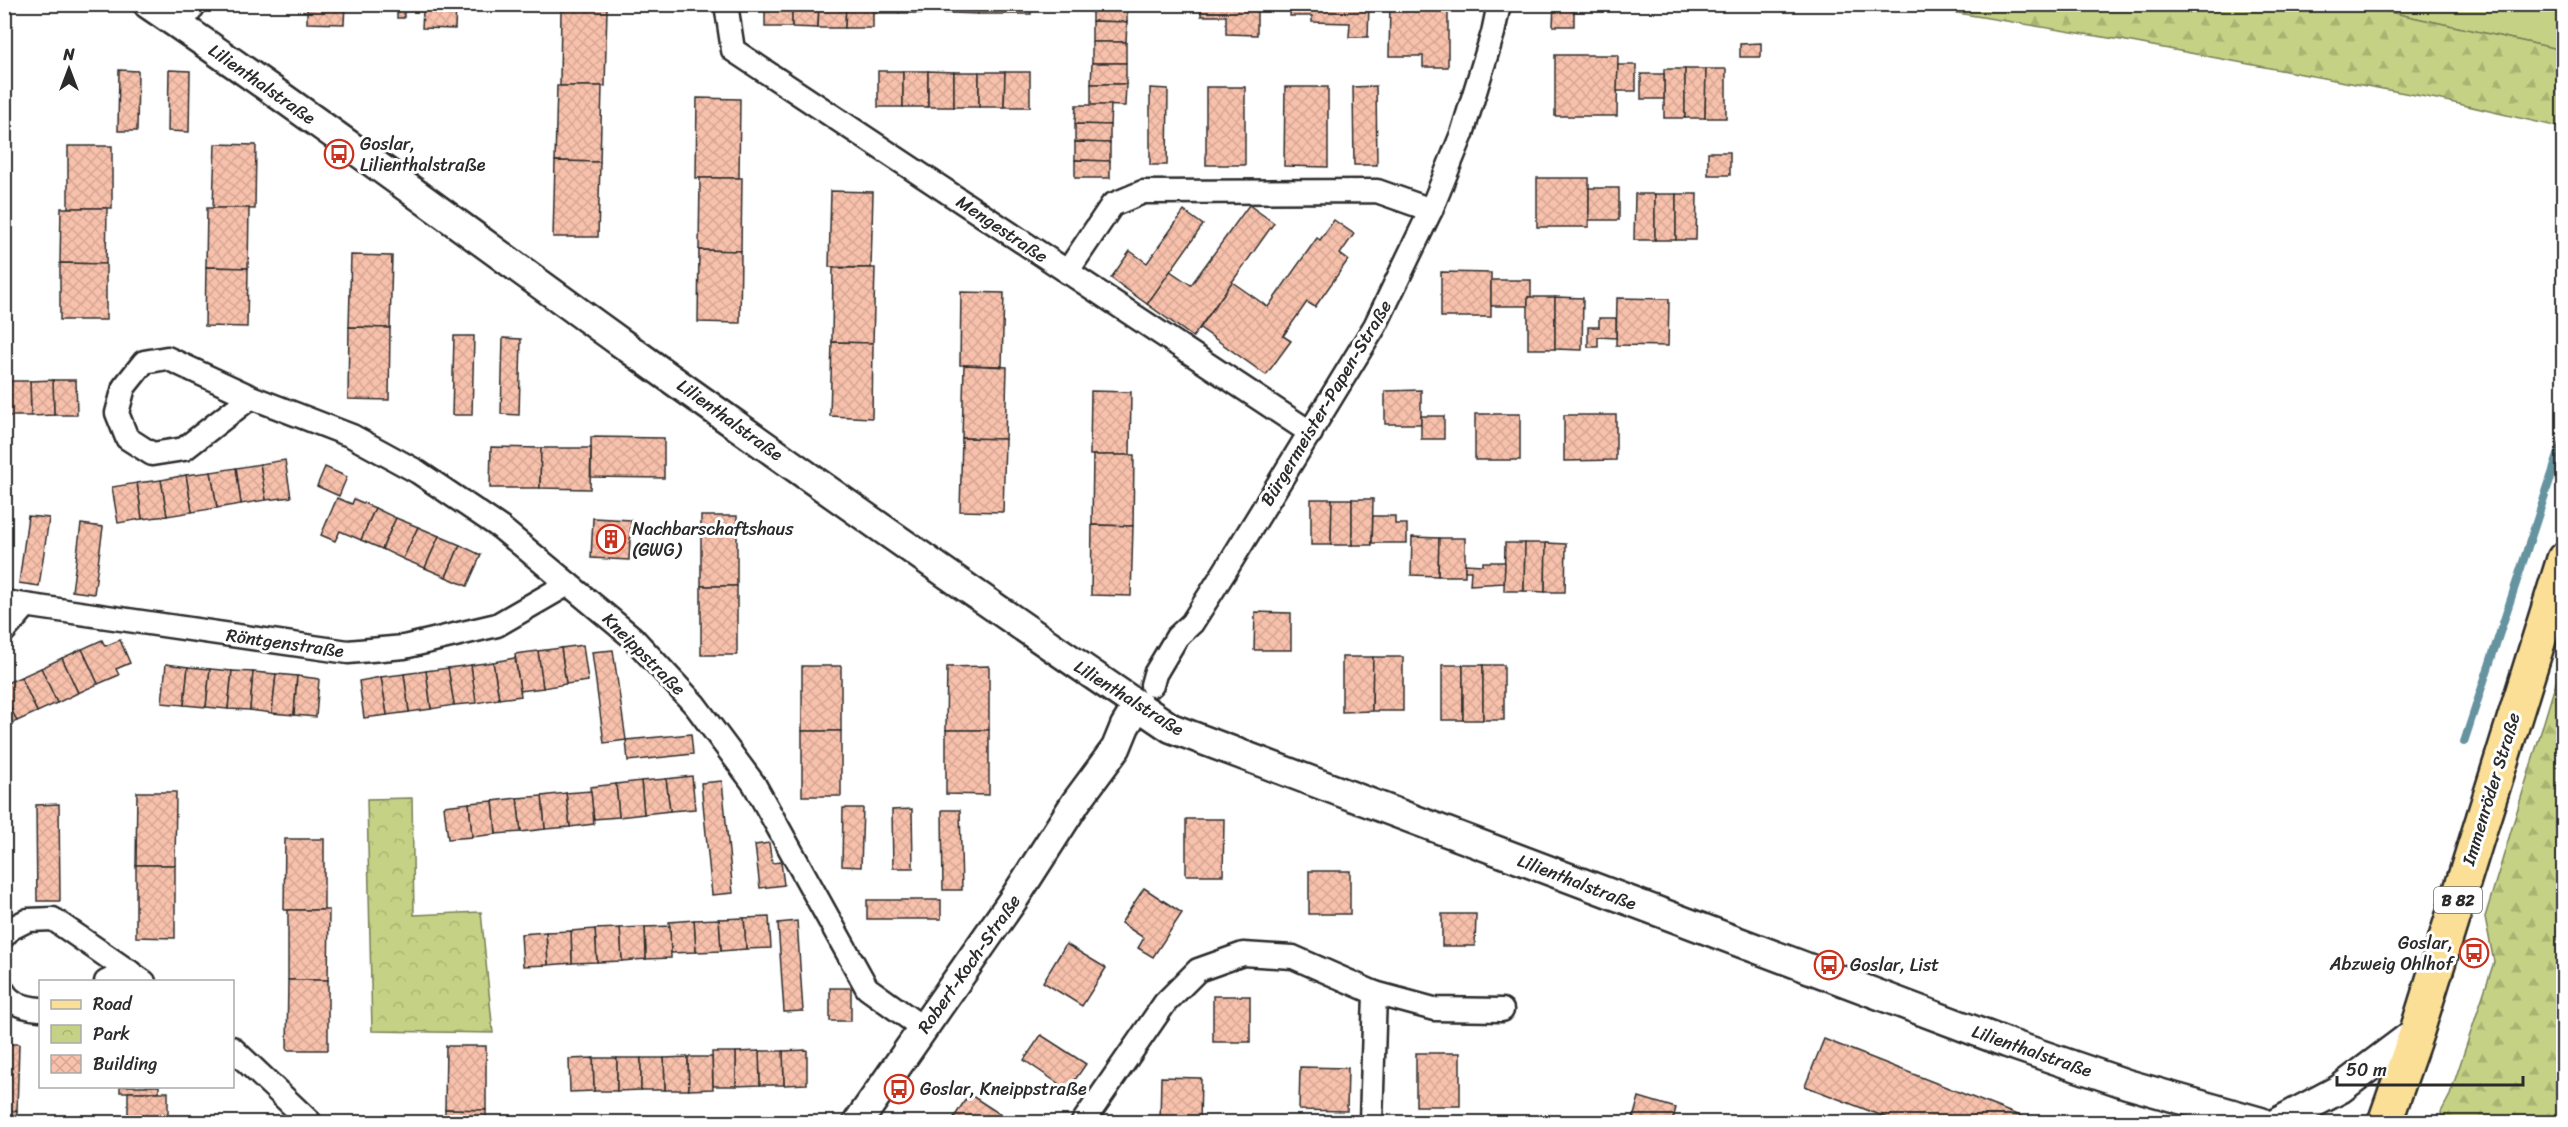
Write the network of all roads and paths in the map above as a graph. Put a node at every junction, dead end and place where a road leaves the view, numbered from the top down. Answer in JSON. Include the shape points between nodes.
{"nodes":[{"id":1,"x":148,"y":4,"type":"edge"},
{"id":2,"x":726,"y":4,"type":"edge"},
{"id":3,"x":1499,"y":4,"type":"edge"},
{"id":4,"x":187,"y":15,"type":"edge"},
{"id":5,"x":1431,"y":210,"type":"junction"},
{"id":6,"x":1067,"y":272,"type":"junction"},
{"id":7,"x":251,"y":397,"type":"junction"},
{"id":8,"x":1311,"y":434,"type":"junction"},
{"id":9,"x":2564,"y":559,"type":"edge"},
{"id":10,"x":568,"y":584,"type":"junction"},
{"id":11,"x":15,"y":604,"type":"edge"},
{"id":12,"x":4,"y":631,"type":"edge"},
{"id":13,"x":1138,"y":705,"type":"junction"},
{"id":14,"x":4,"y":936,"type":"edge"},
{"id":15,"x":136,"y":976,"type":"edge"},
{"id":16,"x":111,"y":980,"type":"edge"},
{"id":17,"x":4,"y":992,"type":"edge"},
{"id":18,"x":1375,"y":993,"type":"junction"},
{"id":19,"x":39,"y":1009,"type":"edge"},
{"id":20,"x":1502,"y":1010,"type":"dead end"},
{"id":21,"x":924,"y":1029,"type":"junction"},
{"id":22,"x":2417,"y":1031,"type":"junction"},
{"id":23,"x":234,"y":1050,"type":"edge"},
{"id":24,"x":310,"y":1122,"type":"edge"},
{"id":25,"x":858,"y":1122,"type":"edge"},
{"id":26,"x":1083,"y":1122,"type":"edge"},
{"id":27,"x":1371,"y":1122,"type":"edge"},
{"id":28,"x":2261,"y":1122,"type":"edge"},
{"id":29,"x":2385,"y":1122,"type":"edge"}],
"edges":[{"from":1,"to":4,"type":"street","name":"Lilienthalstraße"},
{"from":2,"to":6,"type":"street","name":"Mengestraße","via":[[733,50]]},
{"from":3,"to":5,"type":"street","name":"Bürgermeister-Papen-Straße","via":[[1462,134]]},
{"from":4,"to":13,"type":"street","name":"Lilienthalstraße","via":[[344,140],[890,535]]},
{"from":5,"to":6,"type":"street","via":[[1377,191],[1143,192],[1112,206]]},
{"from":5,"to":8,"type":"street","name":"Bürgermeister-Papen-Straße","via":[[1375,326]]},
{"from":6,"to":8,"type":"street","name":"Mengestraße"},
{"from":7,"to":7,"type":"street","name":"Kneippstraße","via":[[167,358],[144,362],[123,387],[117,413],[127,438],[152,454],[184,449]]},
{"from":7,"to":10,"type":"street","name":"Kneippstraße","via":[[352,436],[432,481],[501,528]]},
{"from":8,"to":13,"type":"street","name":"Bürgermeister-Papen-Straße","via":[[1192,622],[1186,642]]},
{"from":9,"to":22,"type":"main road","name":"Immenröder Straße","number":"B 82"},
{"from":10,"to":11,"type":"street","name":"Röntgenstraße","via":[[497,626],[404,647],[348,652]]},
{"from":10,"to":21,"type":"street","name":"Kneippstraße","via":[[632,638],[695,705],[754,784],[867,988]]},
{"from":11,"to":12,"type":"street","name":"Röntgenstraße"},
{"from":13,"to":21,"type":"street","name":"Robert-Koch-Straße","via":[[1085,776],[1076,802]]},
{"from":13,"to":28,"type":"street","name":"Lilienthalstraße","via":[[1190,736],[2007,1043],[2127,1084]]},
{"from":14,"to":15,"type":"street","via":[[28,920],[53,919]]},
{"from":15,"to":16,"type":"street"},
{"from":17,"to":19,"type":"street","via":[[26,1008]]},
{"from":18,"to":20,"type":"street","via":[[1434,1009]]},
{"from":18,"to":26,"type":"street","via":[[1293,957],[1244,954],[1198,970],[1165,1003]]},
{"from":18,"to":27,"type":"street"},
{"from":21,"to":25,"type":"street","name":"Robert-Koch-Straße"},
{"from":22,"to":28,"type":"street","via":[[2340,1089]]},
{"from":22,"to":29,"type":"main road","name":"Immenröder Straße","number":"B 82"},
{"from":23,"to":24,"type":"street"}]}
